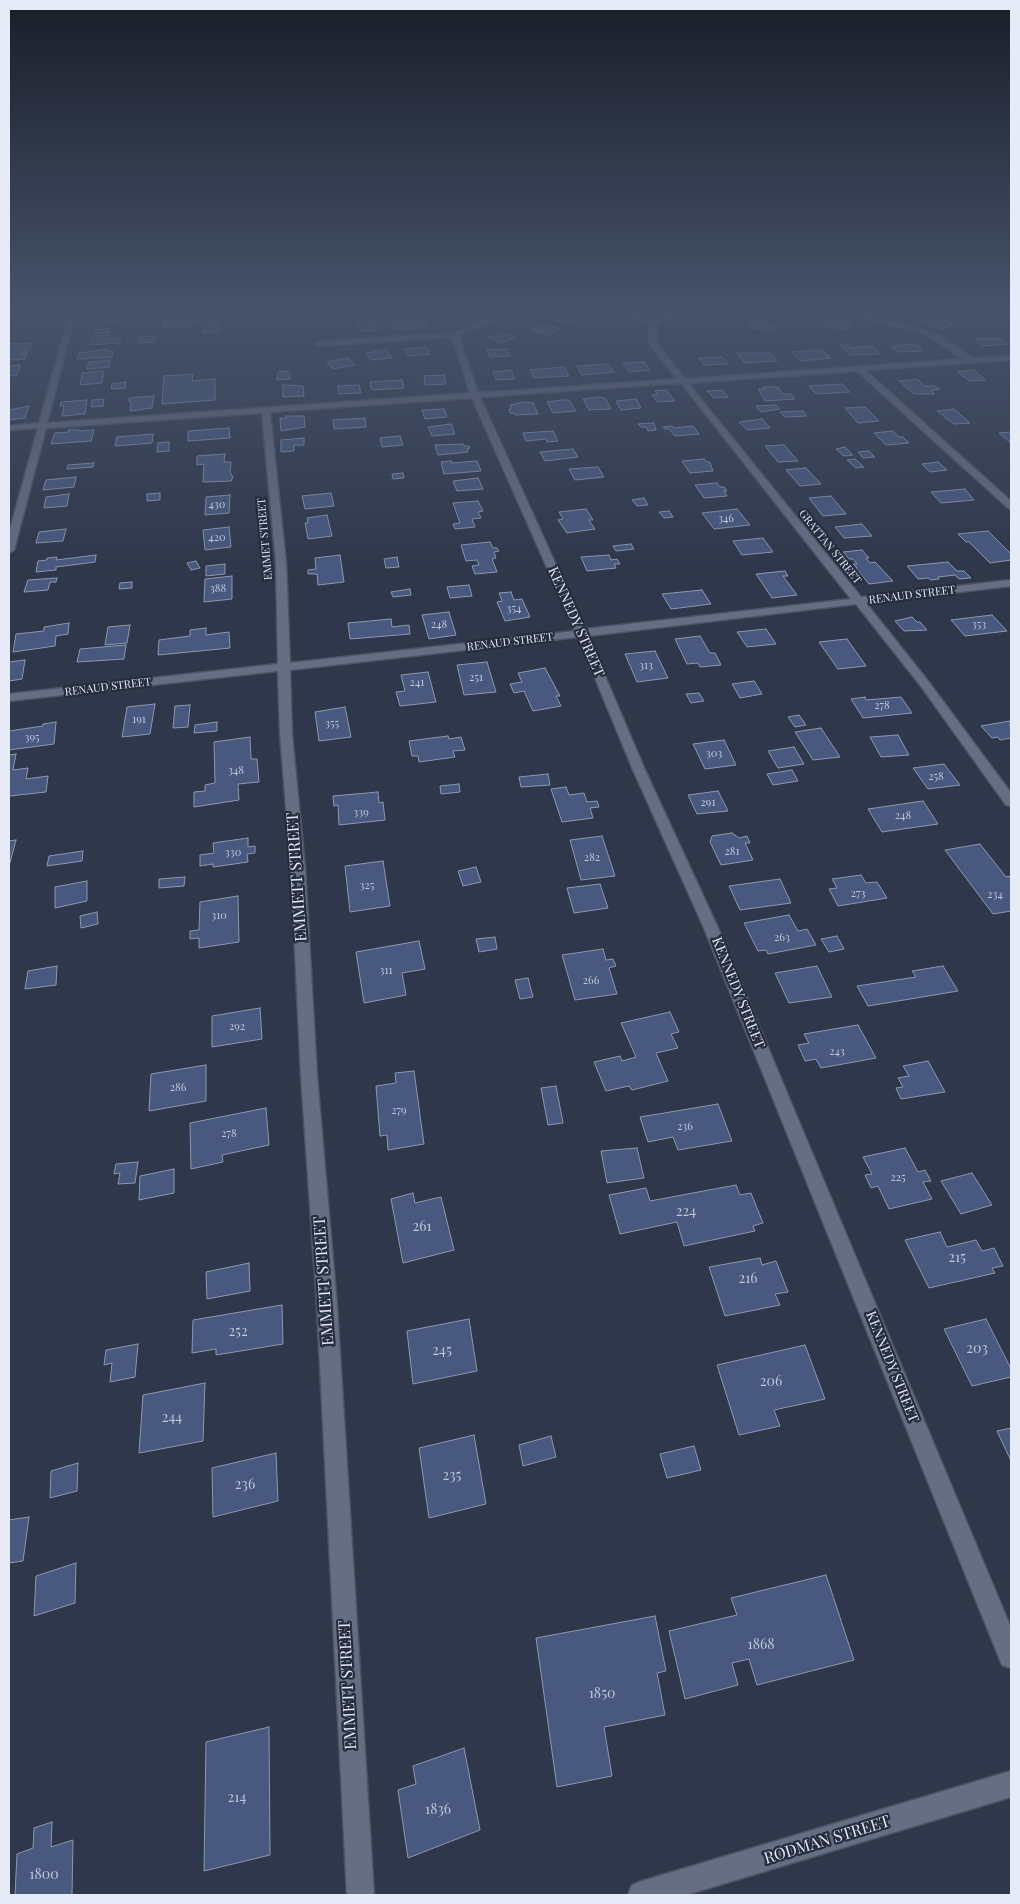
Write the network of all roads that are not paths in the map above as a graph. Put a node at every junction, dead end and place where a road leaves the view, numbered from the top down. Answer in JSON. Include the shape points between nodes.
{"nodes":[{"id":1,"x":475,"y":396,"type":"edge"},
{"id":2,"x":50,"y":397,"type":"edge"},
{"id":3,"x":462,"y":397,"type":"edge"},
{"id":4,"x":694,"y":397,"type":"edge"},
{"id":5,"x":890,"y":397,"type":"edge"},
{"id":6,"x":266,"y":410,"type":"junction"},
{"id":7,"x":42,"y":426,"type":"junction"},
{"id":8,"x":9,"y":428,"type":"edge"},
{"id":9,"x":1011,"y":506,"type":"edge"},
{"id":10,"x":9,"y":550,"type":"edge"},
{"id":11,"x":1011,"y":583,"type":"edge"},
{"id":12,"x":857,"y":601,"type":"junction"},
{"id":13,"x":581,"y":634,"type":"junction"},
{"id":14,"x":285,"y":666,"type":"junction"},
{"id":15,"x":9,"y":698,"type":"edge"},
{"id":16,"x":1011,"y":802,"type":"edge"},
{"id":17,"x":1011,"y":1656,"type":"edge"},
{"id":18,"x":1011,"y":1784,"type":"edge"},
{"id":19,"x":360,"y":1895,"type":"edge"},
{"id":20,"x":642,"y":1895,"type":"edge"}],
"edges":[{"from":1,"to":13,"type":"street","name":"KENNEDY STREET"},
{"from":2,"to":7,"type":"street"},
{"from":3,"to":6,"type":"street"},
{"from":4,"to":12,"type":"street","name":"GRATTAN STREET"},
{"from":5,"to":9,"type":"street"},
{"from":6,"to":7,"type":"street"},
{"from":6,"to":14,"type":"street","name":"EMMET STREET","via":[[281,563]]},
{"from":7,"to":8,"type":"street"},
{"from":7,"to":10,"type":"street"},
{"from":11,"to":12,"type":"street","name":"RENAUD STREET"},
{"from":12,"to":13,"type":"street","name":"RENAUD STREET"},
{"from":12,"to":16,"type":"street","name":"GRATTAN STREET","via":[[924,683]]},
{"from":13,"to":14,"type":"street","name":"RENAUD STREET"},
{"from":13,"to":17,"type":"street","name":"KENNEDY STREET","via":[[715,938]]},
{"from":14,"to":15,"type":"street","name":"RENAUD STREET"},
{"from":14,"to":19,"type":"street","name":"EMMETT STREET","via":[[286,734],[298,868],[308,1076],[327,1306]]},
{"from":18,"to":20,"type":"street","name":"RODMAN STREET"}]}
